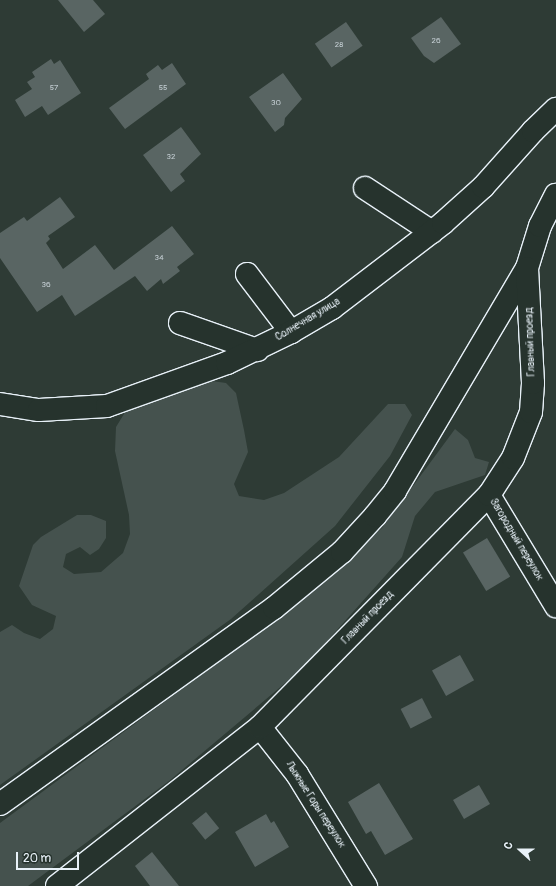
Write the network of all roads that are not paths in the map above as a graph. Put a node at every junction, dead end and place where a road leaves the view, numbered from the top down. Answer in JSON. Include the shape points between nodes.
{"nodes":[{"id":1,"x":556,"y":109,"type":"edge"},
{"id":2,"x":365,"y":188,"type":"dead end"},
{"id":3,"x":556,"y":195,"type":"edge"},
{"id":4,"x":432,"y":232,"type":"junction"},
{"id":5,"x":527,"y":268,"type":"junction"},
{"id":6,"x":247,"y":274,"type":"dead end"},
{"id":7,"x":180,"y":323,"type":"dead end"},
{"id":8,"x":291,"y":332,"type":"junction"},
{"id":9,"x":257,"y":350,"type":"junction"},
{"id":10,"x":0,"y":404,"type":"edge"},
{"id":11,"x":489,"y":495,"type":"junction"},
{"id":12,"x":556,"y":606,"type":"edge"},
{"id":13,"x":260,"y":727,"type":"junction"},
{"id":14,"x":0,"y":804,"type":"edge"},
{"id":15,"x":57,"y":886,"type":"edge"},
{"id":16,"x":366,"y":886,"type":"edge"}],
"edges":[{"from":1,"to":4,"type":"street","name":"Солнечная улица","via":[[533,130],[483,187]]},
{"from":2,"to":4,"type":"street"},
{"from":3,"to":5,"type":"street","via":[[540,226]]},
{"from":4,"to":8,"type":"street","name":"Солнечная улица","via":[[332,308]]},
{"from":5,"to":11,"type":"street","name":"Главный проезд","via":[[533,383],[531,412],[513,458]]},
{"from":5,"to":14,"type":"street","via":[[395,491],[342,552],[274,608]]},
{"from":6,"to":8,"type":"street"},
{"from":7,"to":9,"type":"street"},
{"from":8,"to":9,"type":"street","name":"Солнечная улица"},
{"from":9,"to":10,"type":"street","name":"Солнечная улица","via":[[107,406],[40,410]]},
{"from":11,"to":12,"type":"street","name":"Загородный переулок"},
{"from":11,"to":13,"type":"street","name":"Главный проезд"},
{"from":13,"to":15,"type":"street","name":"Главный проезд"},
{"from":13,"to":16,"type":"street","name":"Лыжные Горы переулок","via":[[297,774]]}]}
